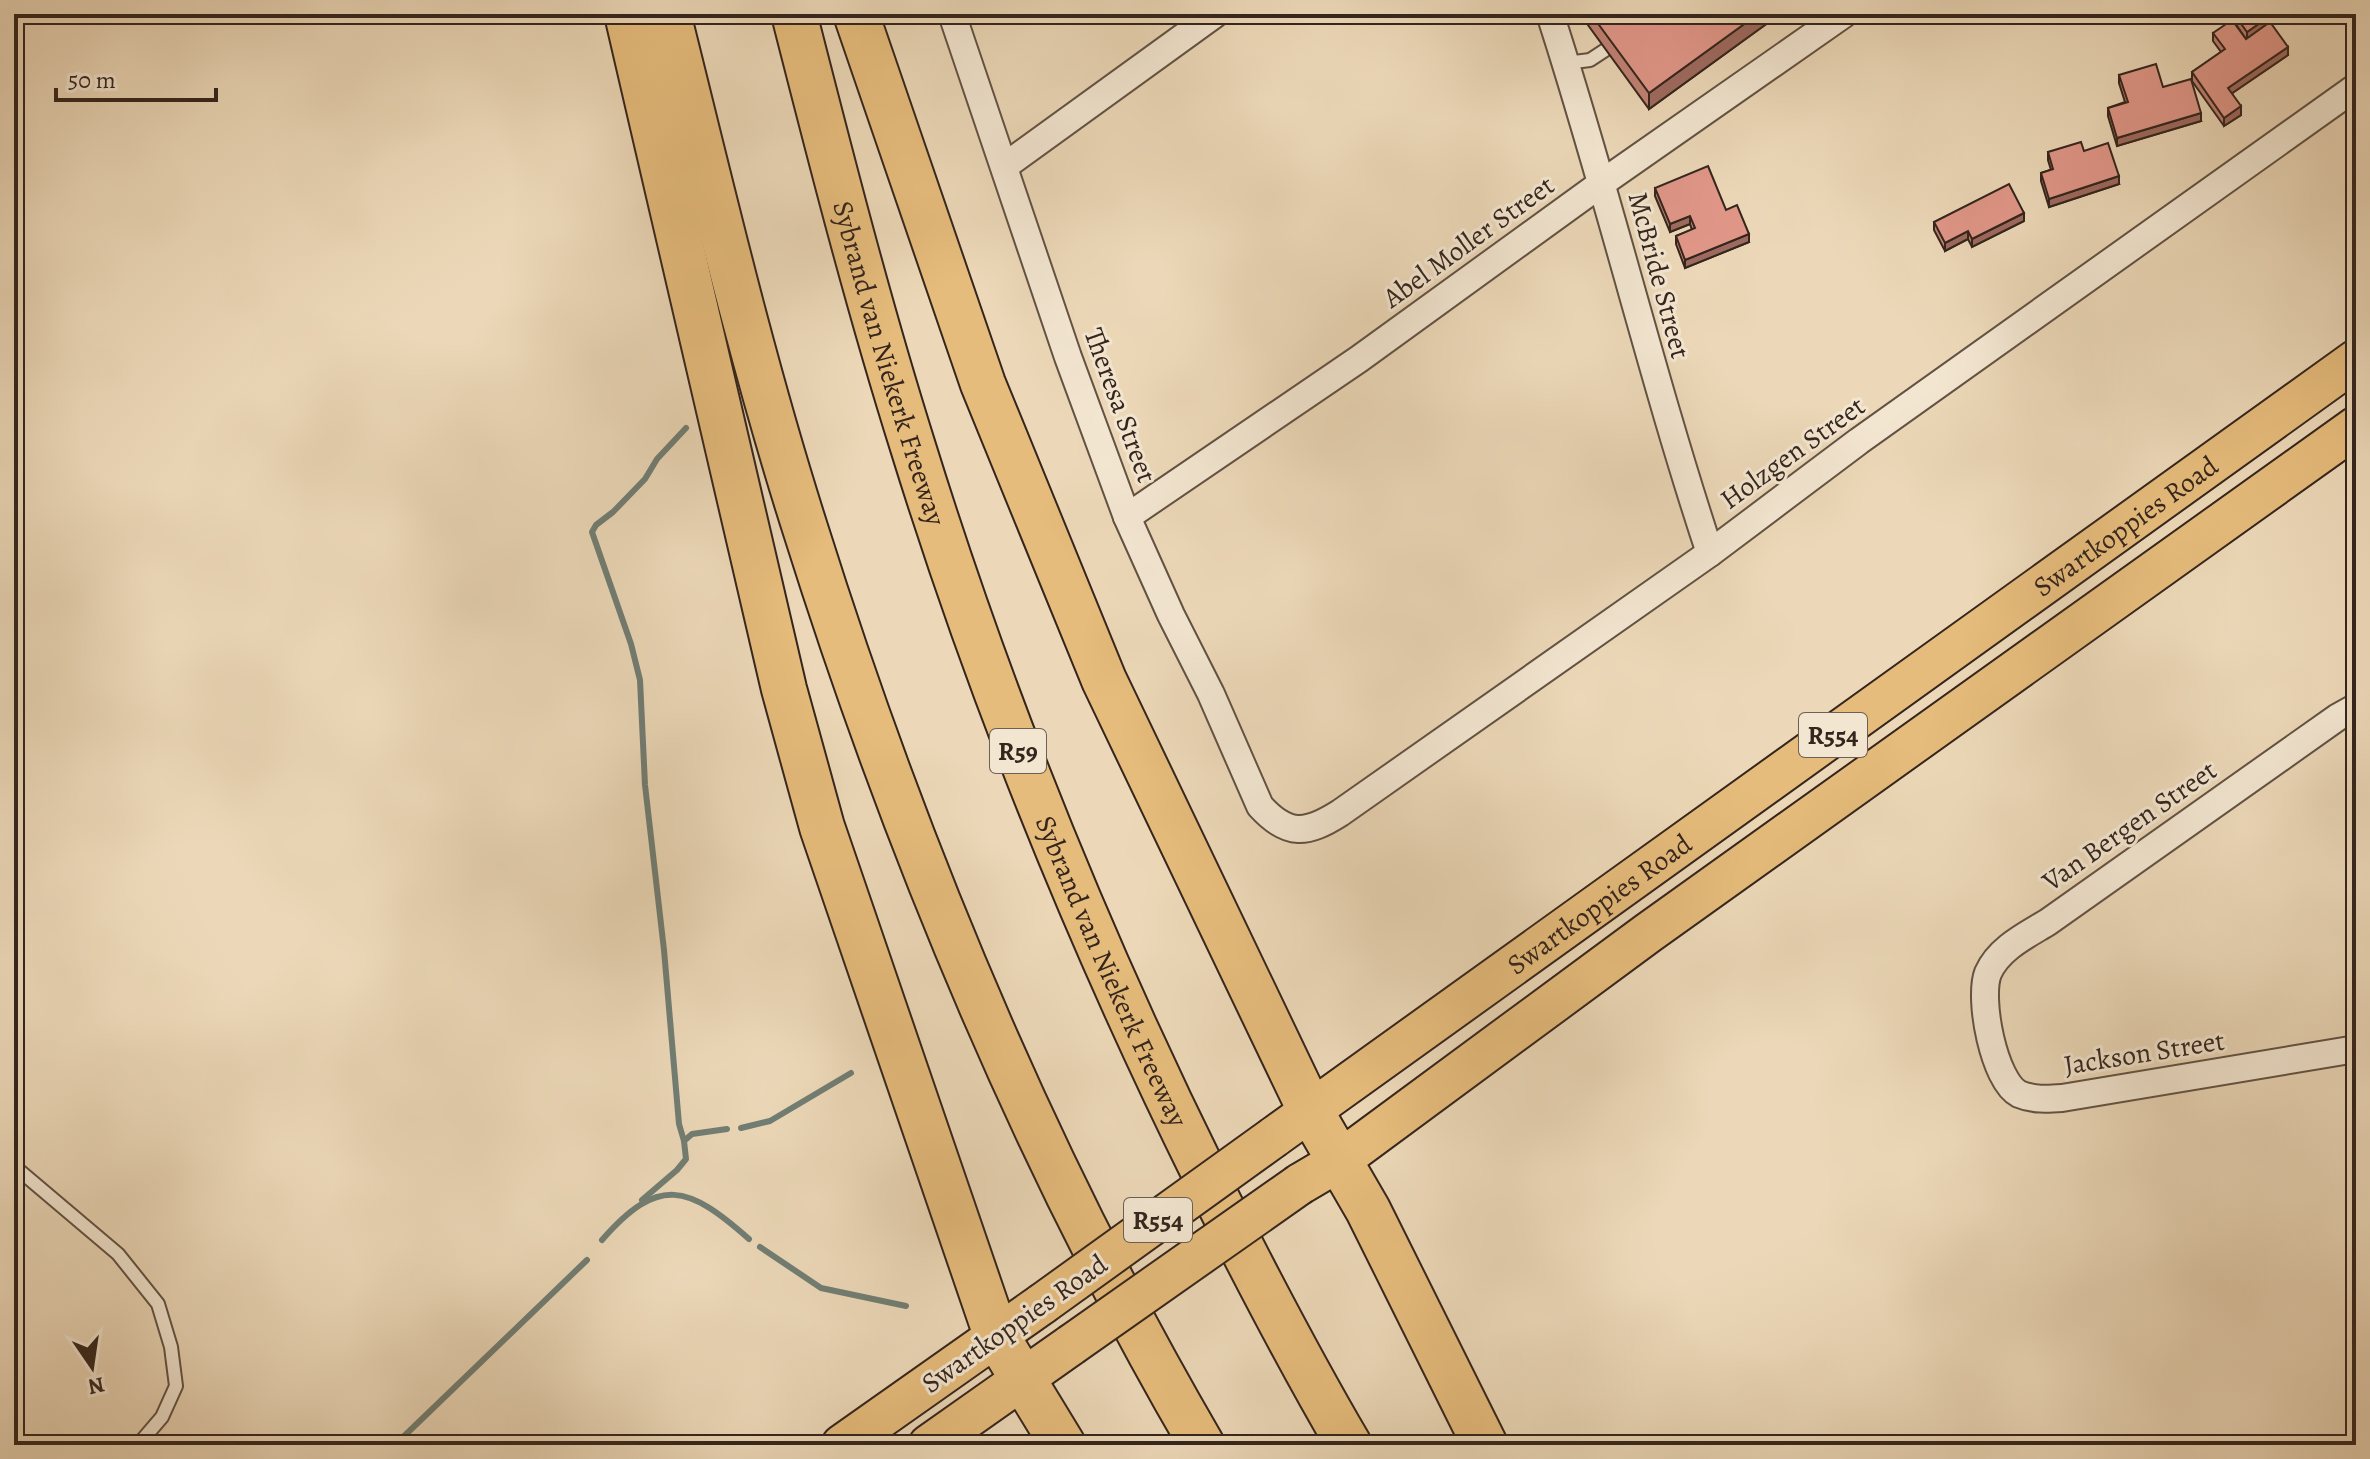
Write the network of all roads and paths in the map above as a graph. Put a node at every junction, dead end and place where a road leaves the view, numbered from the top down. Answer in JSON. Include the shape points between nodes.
{"nodes":[{"id":1,"x":627,"y":14,"type":"edge"},
{"id":2,"x":668,"y":14,"type":"edge"},
{"id":3,"x":794,"y":14,"type":"edge"},
{"id":4,"x":856,"y":14,"type":"edge"},
{"id":5,"x":952,"y":14,"type":"edge"},
{"id":6,"x":1215,"y":14,"type":"edge"},
{"id":7,"x":1550,"y":14,"type":"edge"},
{"id":8,"x":1836,"y":16,"type":"edge"},
{"id":9,"x":1626,"y":37,"type":"edge"},
{"id":10,"x":1566,"y":63,"type":"junction"},
{"id":11,"x":2356,"y":87,"type":"edge"},
{"id":12,"x":1005,"y":166,"type":"junction"},
{"id":13,"x":1602,"y":183,"type":"junction"},
{"id":14,"x":2356,"y":360,"type":"edge"},
{"id":15,"x":2356,"y":427,"type":"edge"},
{"id":16,"x":1127,"y":517,"type":"junction"},
{"id":17,"x":1710,"y":553,"type":"junction"},
{"id":18,"x":2356,"y":707,"type":"edge"},
{"id":19,"x":1260,"y":806,"type":"joint"},
{"id":20,"x":1988,"y":1025,"type":"joint"},
{"id":21,"x":2356,"y":1049,"type":"edge"},
{"id":22,"x":1310,"y":1110,"type":"junction"},
{"id":23,"x":1339,"y":1161,"type":"junction"},
{"id":24,"x":14,"y":1166,"type":"edge"},
{"id":25,"x":996,"y":1335,"type":"junction"},
{"id":26,"x":1023,"y":1378,"type":"junction"},
{"id":27,"x":138,"y":1445,"type":"edge"},
{"id":28,"x":842,"y":1445,"type":"edge"},
{"id":29,"x":929,"y":1445,"type":"edge"},
{"id":30,"x":1063,"y":1445,"type":"edge"},
{"id":31,"x":1202,"y":1445,"type":"edge"},
{"id":32,"x":1349,"y":1445,"type":"edge"},
{"id":33,"x":1485,"y":1445,"type":"edge"}],
"edges":[{"from":1,"to":25,"type":"highway","via":[[801,755]]},
{"from":2,"to":31,"type":"highway","via":[[772,419],[830,606],[890,773],[1013,1075],[1159,1370]]},
{"from":3,"to":32,"type":"highway","name":"Sybrand van Niekerk Freeway","number":"R59","via":[[913,449],[1023,764],[1154,1072],[1282,1329]]},
{"from":4,"to":22,"type":"highway","via":[[983,384],[1080,626]]},
{"from":5,"to":12,"type":"street","name":"Theresa Street"},
{"from":6,"to":12,"type":"street"},
{"from":7,"to":10,"type":"street","name":"McBride Street"},
{"from":8,"to":13,"type":"street","name":"Abel Moller Street"},
{"from":9,"to":10,"type":"lane","via":[[1590,60]]},
{"from":10,"to":13,"type":"street","name":"McBride Street"},
{"from":11,"to":17,"type":"street","name":"Holzgen Street"},
{"from":12,"to":16,"type":"street","name":"Theresa Street"},
{"from":13,"to":16,"type":"street","name":"Abel Moller Street","via":[[1359,359]]},
{"from":13,"to":17,"type":"street","name":"McBride Street","via":[[1678,458]]},
{"from":14,"to":22,"type":"main road","name":"Swartkoppies Road","number":"R554"},
{"from":15,"to":23,"type":"main road","name":"Swartkoppies Road","number":"R554","via":[[1648,933]]},
{"from":16,"to":19,"type":"street","name":"Theresa Street"},
{"from":17,"to":19,"type":"street","name":"Holzgen Street","via":[[1317,827],[1287,827]]},
{"from":18,"to":20,"type":"street","name":"Van Bergen Street","via":[[2011,946],[1989,972],[1984,997]]},
{"from":20,"to":21,"type":"street","name":"Jackson Street","via":[[2007,1084],[2018,1093],[2045,1099]]},
{"from":22,"to":23,"type":"highway"},
{"from":22,"to":25,"type":"main road","name":"Swartkoppies Road","number":"R554","bridge":true},
{"from":23,"to":26,"type":"main road","name":"Swartkoppies Road","number":"R554","bridge":true},
{"from":23,"to":33,"type":"highway"},
{"from":24,"to":27,"type":"lane","via":[[118,1254],[158,1304],[176,1386],[162,1417]]},
{"from":25,"to":26,"type":"highway"},
{"from":25,"to":28,"type":"main road","name":"Swartkoppies Road","number":"R554"},
{"from":26,"to":29,"type":"main road","name":"Swartkoppies Road","number":"R554"},
{"from":26,"to":30,"type":"highway"}]}
